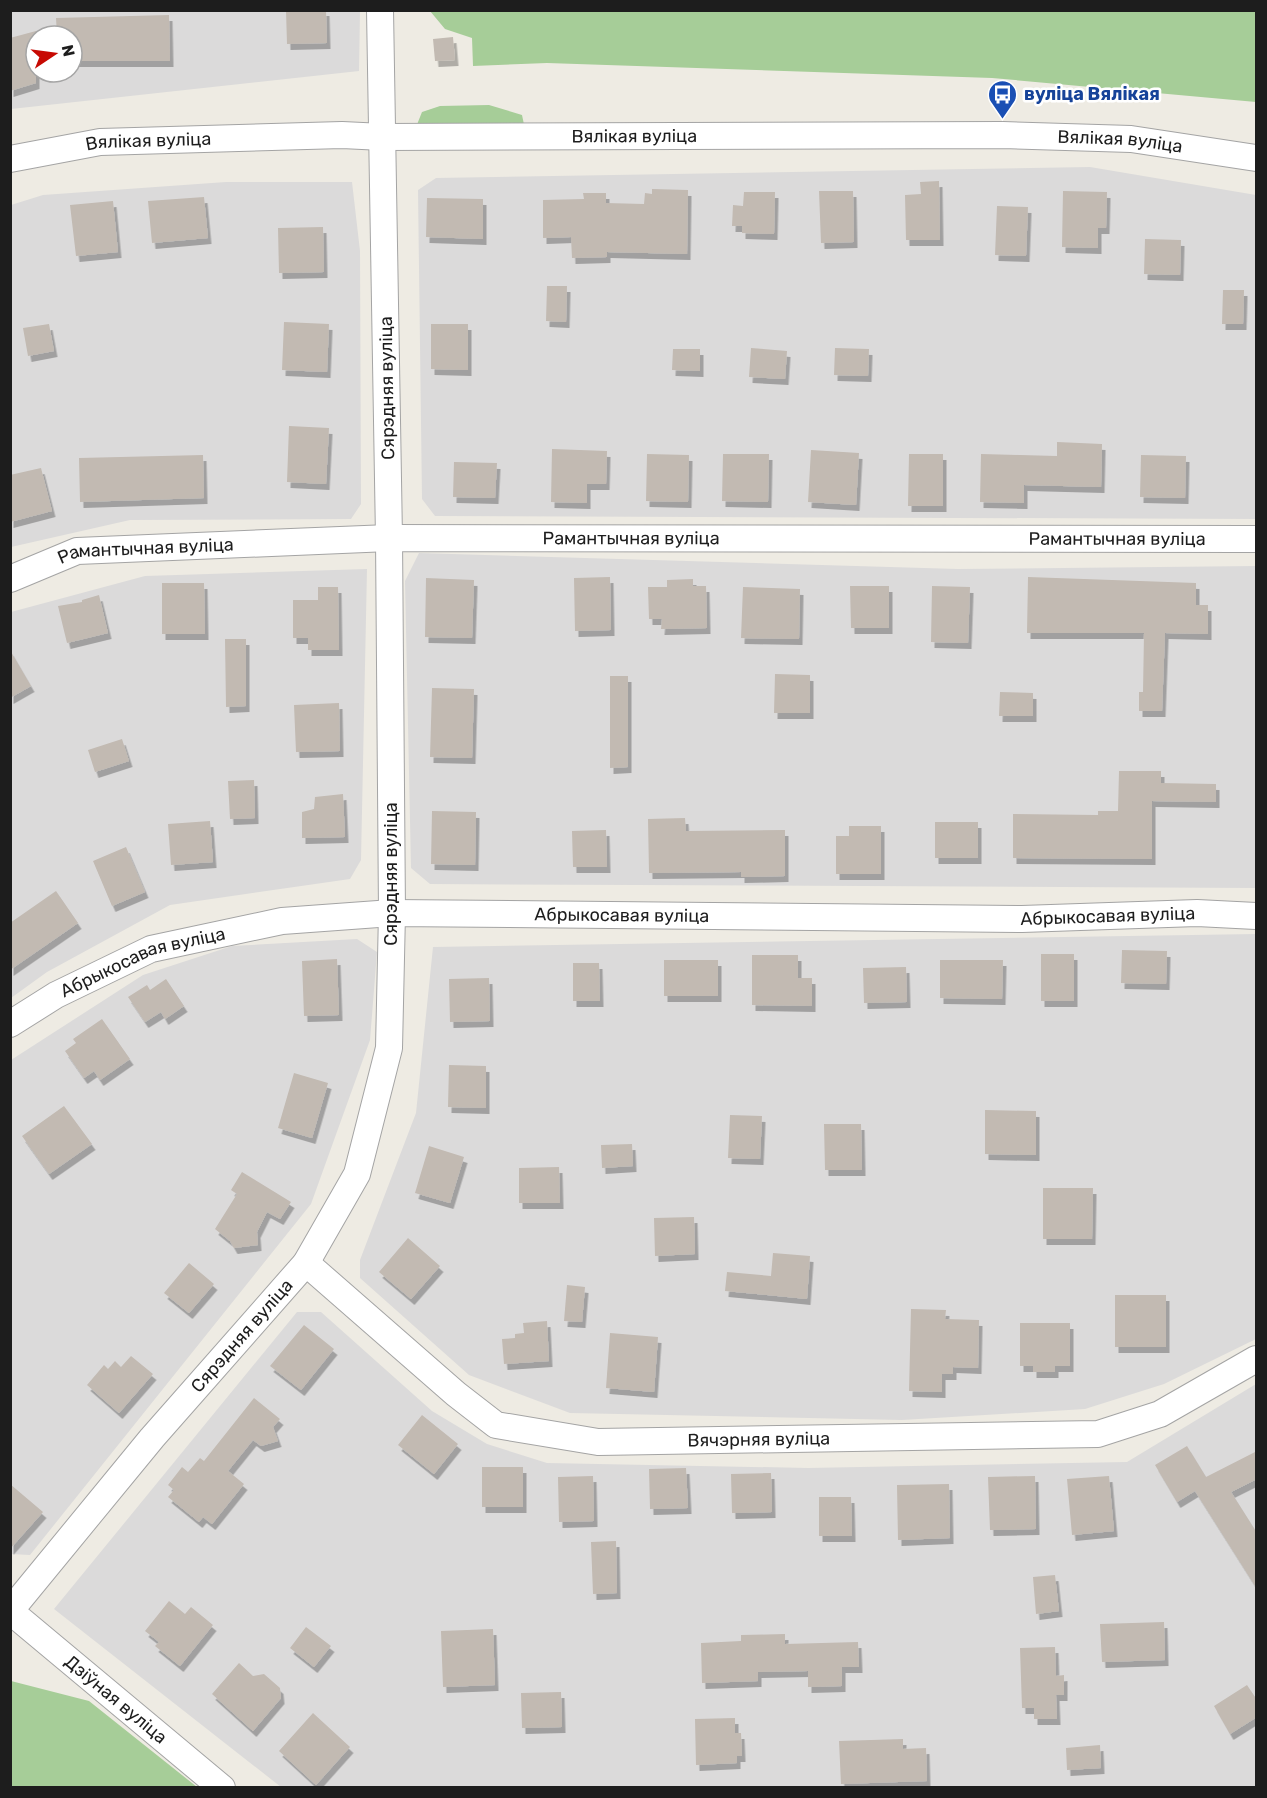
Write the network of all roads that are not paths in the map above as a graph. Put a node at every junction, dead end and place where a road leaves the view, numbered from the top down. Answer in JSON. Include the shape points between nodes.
{"nodes":[{"id":1,"x":380,"y":10,"type":"edge"},
{"id":2,"x":382,"y":137,"type":"junction"},
{"id":3,"x":1257,"y":158,"type":"edge"},
{"id":4,"x":10,"y":159,"type":"edge"},
{"id":5,"x":389,"y":538,"type":"junction"},
{"id":6,"x":1257,"y":539,"type":"edge"},
{"id":7,"x":10,"y":579,"type":"edge"},
{"id":8,"x":392,"y":914,"type":"junction"},
{"id":9,"x":1257,"y":916,"type":"edge"},
{"id":10,"x":10,"y":1024,"type":"edge"},
{"id":11,"x":306,"y":1263,"type":"junction"},
{"id":12,"x":1257,"y":1359,"type":"edge"},
{"id":13,"x":11,"y":1611,"type":"edge"},
{"id":14,"x":222,"y":1788,"type":"edge"}],
"edges":[{"from":1,"to":2,"type":"street","name":"Сярэдняя вуліца"},
{"from":2,"to":3,"type":"street","name":"Вялікая вуліца","via":[[1003,135],[1131,140]]},
{"from":2,"to":4,"type":"street","name":"Вялікая вуліца","via":[[100,142]]},
{"from":2,"to":5,"type":"street","name":"Сярэдняя вуліца"},
{"from":5,"to":6,"type":"street","name":"Рамантычная вуліца"},
{"from":5,"to":7,"type":"street","name":"Рамантычная вуліца","via":[[77,550]]},
{"from":5,"to":8,"type":"street","name":"Сярэдняя вуліца"},
{"from":8,"to":9,"type":"street","name":"Абрыкосавая вуліца","via":[[1011,919]]},
{"from":8,"to":10,"type":"street","name":"Абрыкосавая вуліца","via":[[282,921],[151,949],[56,995]]},
{"from":8,"to":11,"type":"street","name":"Сярэдняя вуліца","via":[[389,1048],[357,1174]]},
{"from":11,"to":12,"type":"street","name":"Вячэрняя вуліца","via":[[496,1425],[598,1442],[1098,1434],[1160,1414]]},
{"from":11,"to":13,"type":"street","name":"Сярэдняя вуліца","via":[[152,1438]]},
{"from":13,"to":14,"type":"street","name":"Дзіўная вуліца"}]}
